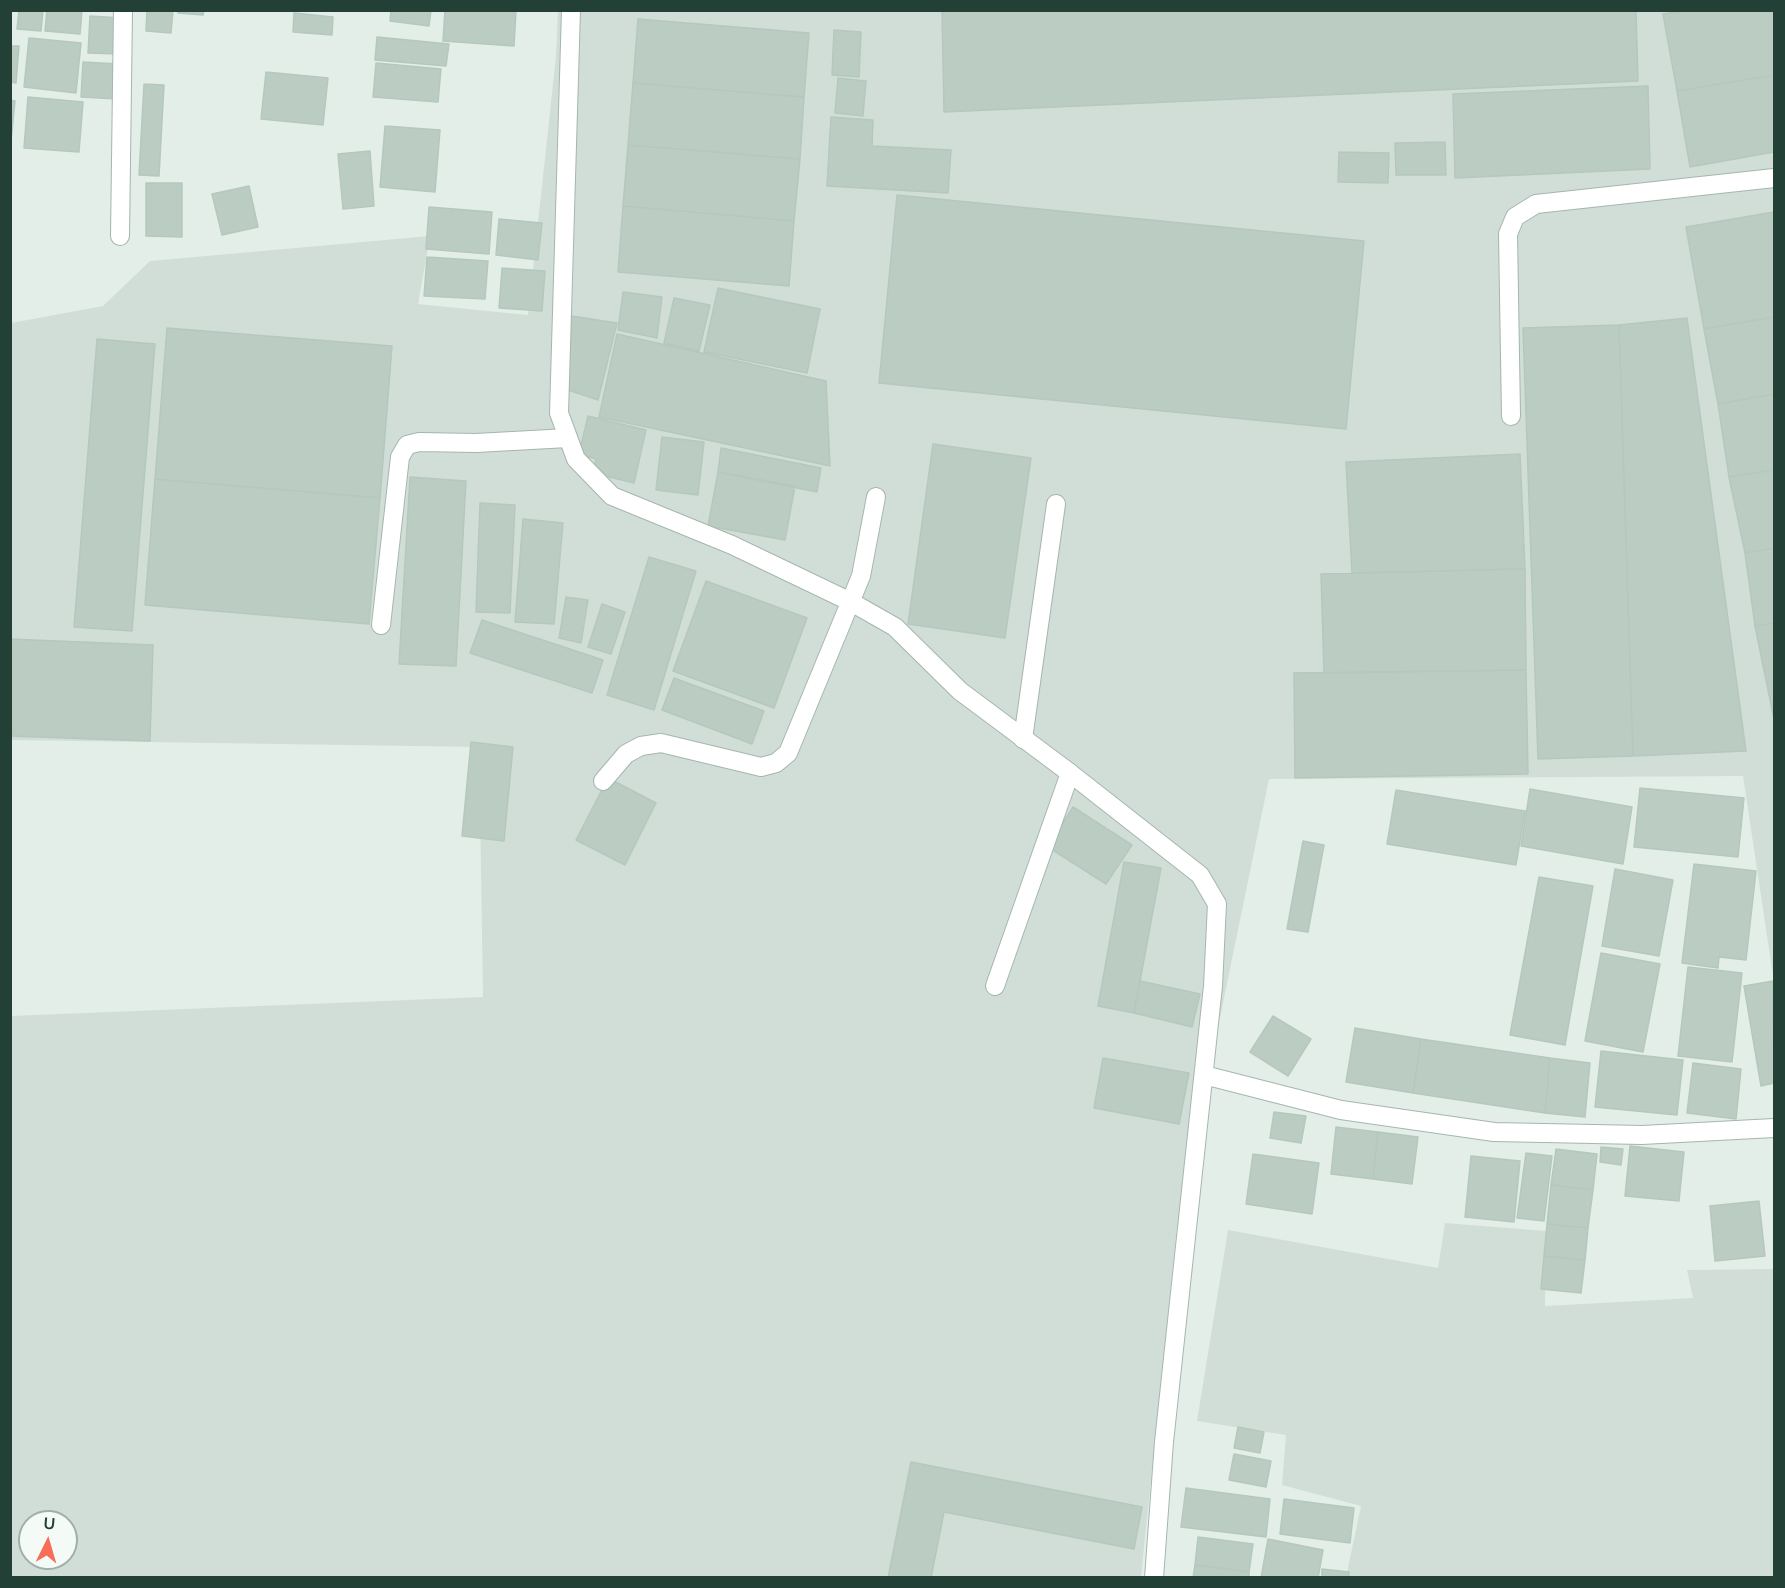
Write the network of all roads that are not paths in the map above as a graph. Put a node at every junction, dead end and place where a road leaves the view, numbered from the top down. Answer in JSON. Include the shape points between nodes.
{"nodes":[{"id":1,"x":123,"y":10,"type":"edge"},
{"id":2,"x":571,"y":10,"type":"edge"},
{"id":3,"x":1774,"y":178,"type":"edge"},
{"id":4,"x":120,"y":236,"type":"dead end"},
{"id":5,"x":1511,"y":416,"type":"dead end"},
{"id":6,"x":568,"y":438,"type":"junction"},
{"id":7,"x":876,"y":497,"type":"dead end"},
{"id":8,"x":1056,"y":504,"type":"dead end"},
{"id":9,"x":851,"y":602,"type":"junction"},
{"id":10,"x":381,"y":625,"type":"dead end"},
{"id":11,"x":1023,"y":739,"type":"junction"},
{"id":12,"x":1070,"y":772,"type":"junction"},
{"id":13,"x":603,"y":781,"type":"dead end"},
{"id":14,"x":995,"y":986,"type":"dead end"},
{"id":15,"x":1204,"y":1075,"type":"junction"},
{"id":16,"x":1774,"y":1128,"type":"edge"},
{"id":17,"x":1154,"y":1578,"type":"edge"}],
"edges":[{"from":1,"to":4,"type":"street"},
{"from":2,"to":6,"type":"street","via":[[559,413]]},
{"from":3,"to":5,"type":"street","via":[[1536,204],[1515,217],[1508,234]]},
{"from":6,"to":9,"type":"street","via":[[576,459],[612,496],[732,545]]},
{"from":6,"to":10,"type":"street","via":[[407,445],[400,457]]},
{"from":7,"to":9,"type":"street","via":[[861,576]]},
{"from":8,"to":11,"type":"street"},
{"from":9,"to":11,"type":"street","via":[[895,627],[960,692]]},
{"from":9,"to":13,"type":"street","via":[[788,753],[776,763],[761,767],[661,743],[641,746],[626,754]]},
{"from":11,"to":12,"type":"street"},
{"from":12,"to":14,"type":"street"},
{"from":12,"to":15,"type":"street","via":[[1200,875],[1216,904]]},
{"from":15,"to":16,"type":"street","via":[[1341,1110],[1494,1132],[1642,1135]]},
{"from":15,"to":17,"type":"street","via":[[1164,1442]]}]}
